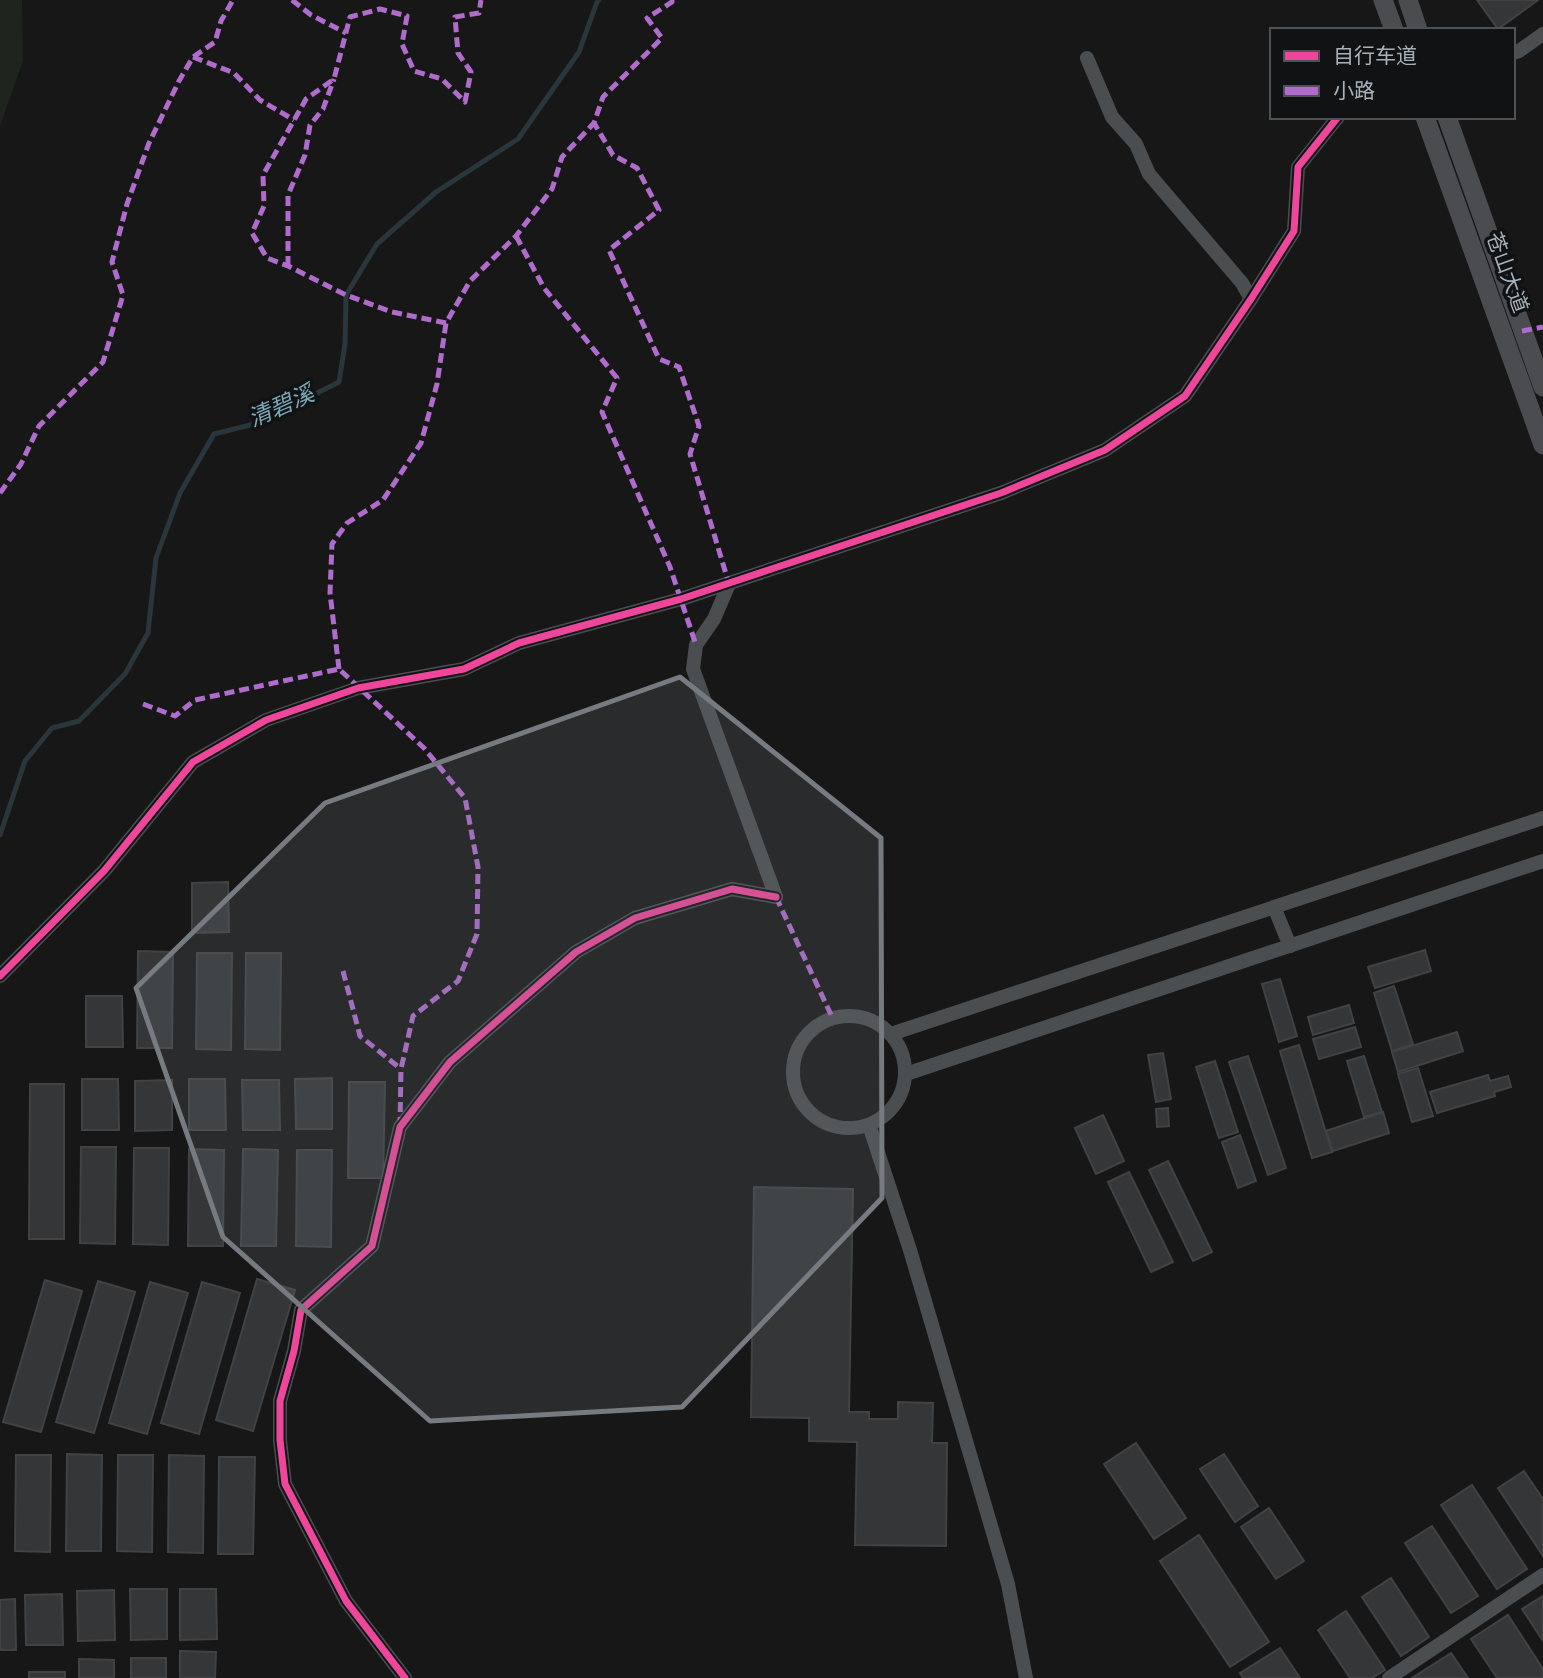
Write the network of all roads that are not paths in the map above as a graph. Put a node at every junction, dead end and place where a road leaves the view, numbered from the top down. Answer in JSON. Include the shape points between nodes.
{"nodes":[{"id":1,"x":1382,"y":0,"type":"edge"},
{"id":2,"x":1408,"y":0,"type":"edge"},
{"id":3,"x":1393,"y":28,"type":"edge"},
{"id":4,"x":1417,"y":28,"type":"edge"},
{"id":5,"x":1543,"y":34,"type":"edge"},
{"id":6,"x":1515,"y":52,"type":"edge"},
{"id":7,"x":1087,"y":58,"type":"dead end"},
{"id":8,"x":1336,"y":119,"type":"edge"},
{"id":9,"x":1426,"y":119,"type":"edge"},
{"id":10,"x":1448,"y":119,"type":"edge"},
{"id":11,"x":1251,"y":299,"type":"junction"},
{"id":12,"x":1543,"y":387,"type":"edge"},
{"id":13,"x":1543,"y":445,"type":"edge"},
{"id":14,"x":729,"y":584,"type":"junction"},
{"id":15,"x":1543,"y":818,"type":"edge"},
{"id":16,"x":1543,"y":861,"type":"edge"},
{"id":17,"x":1274,"y":907,"type":"junction"},
{"id":18,"x":1290,"y":946,"type":"junction"},
{"id":19,"x":0,"y":976,"type":"edge"},
{"id":20,"x":891,"y":1034,"type":"junction"},
{"id":21,"x":906,"y":1074,"type":"junction"},
{"id":22,"x":869,"y":1125,"type":"junction"},
{"id":23,"x":1543,"y":1575,"type":"edge"},
{"id":24,"x":405,"y":1678,"type":"edge"},
{"id":25,"x":1026,"y":1678,"type":"edge"},
{"id":26,"x":1389,"y":1678,"type":"edge"}],
"edges":[{"from":1,"to":3,"type":"main road"},
{"from":2,"to":4,"type":"main road"},
{"from":5,"to":6,"type":"street"},
{"from":7,"to":11,"type":"street","via":[[1112,117],[1136,144],[1149,174]]},
{"from":8,"to":11,"type":"street","via":[[1298,167],[1294,231]]},
{"from":9,"to":13,"type":"main road","name":"苍山大道"},
{"from":10,"to":12,"type":"main road","name":"苍山大道"},
{"from":11,"to":14,"type":"street","via":[[1185,396],[1105,450],[1001,493]]},
{"from":14,"to":19,"type":"street","via":[[519,643],[464,668],[358,688],[266,720],[193,762],[104,871]]},
{"from":14,"to":24,"type":"street","via":[[696,645],[692,669],[776,897],[732,889],[635,918],[576,952],[450,1062],[400,1128],[372,1246],[301,1310],[279,1401],[285,1485],[346,1601]]},
{"from":15,"to":17,"type":"street"},
{"from":16,"to":18,"type":"street"},
{"from":17,"to":18,"type":"street"},
{"from":17,"to":20,"type":"street"},
{"from":18,"to":21,"type":"street"},
{"from":20,"to":21,"type":"street","via":[[902,1052]]},
{"from":20,"to":22,"type":"street","via":[[854,1016],[833,1019],[815,1028],[801,1044],[794,1063],[795,1087],[805,1108],[823,1122],[846,1129]]},
{"from":21,"to":22,"type":"street","via":[[901,1096],[888,1114]]},
{"from":22,"to":25,"type":"street","via":[[1008,1584]]},
{"from":23,"to":26,"type":"street"}]}
